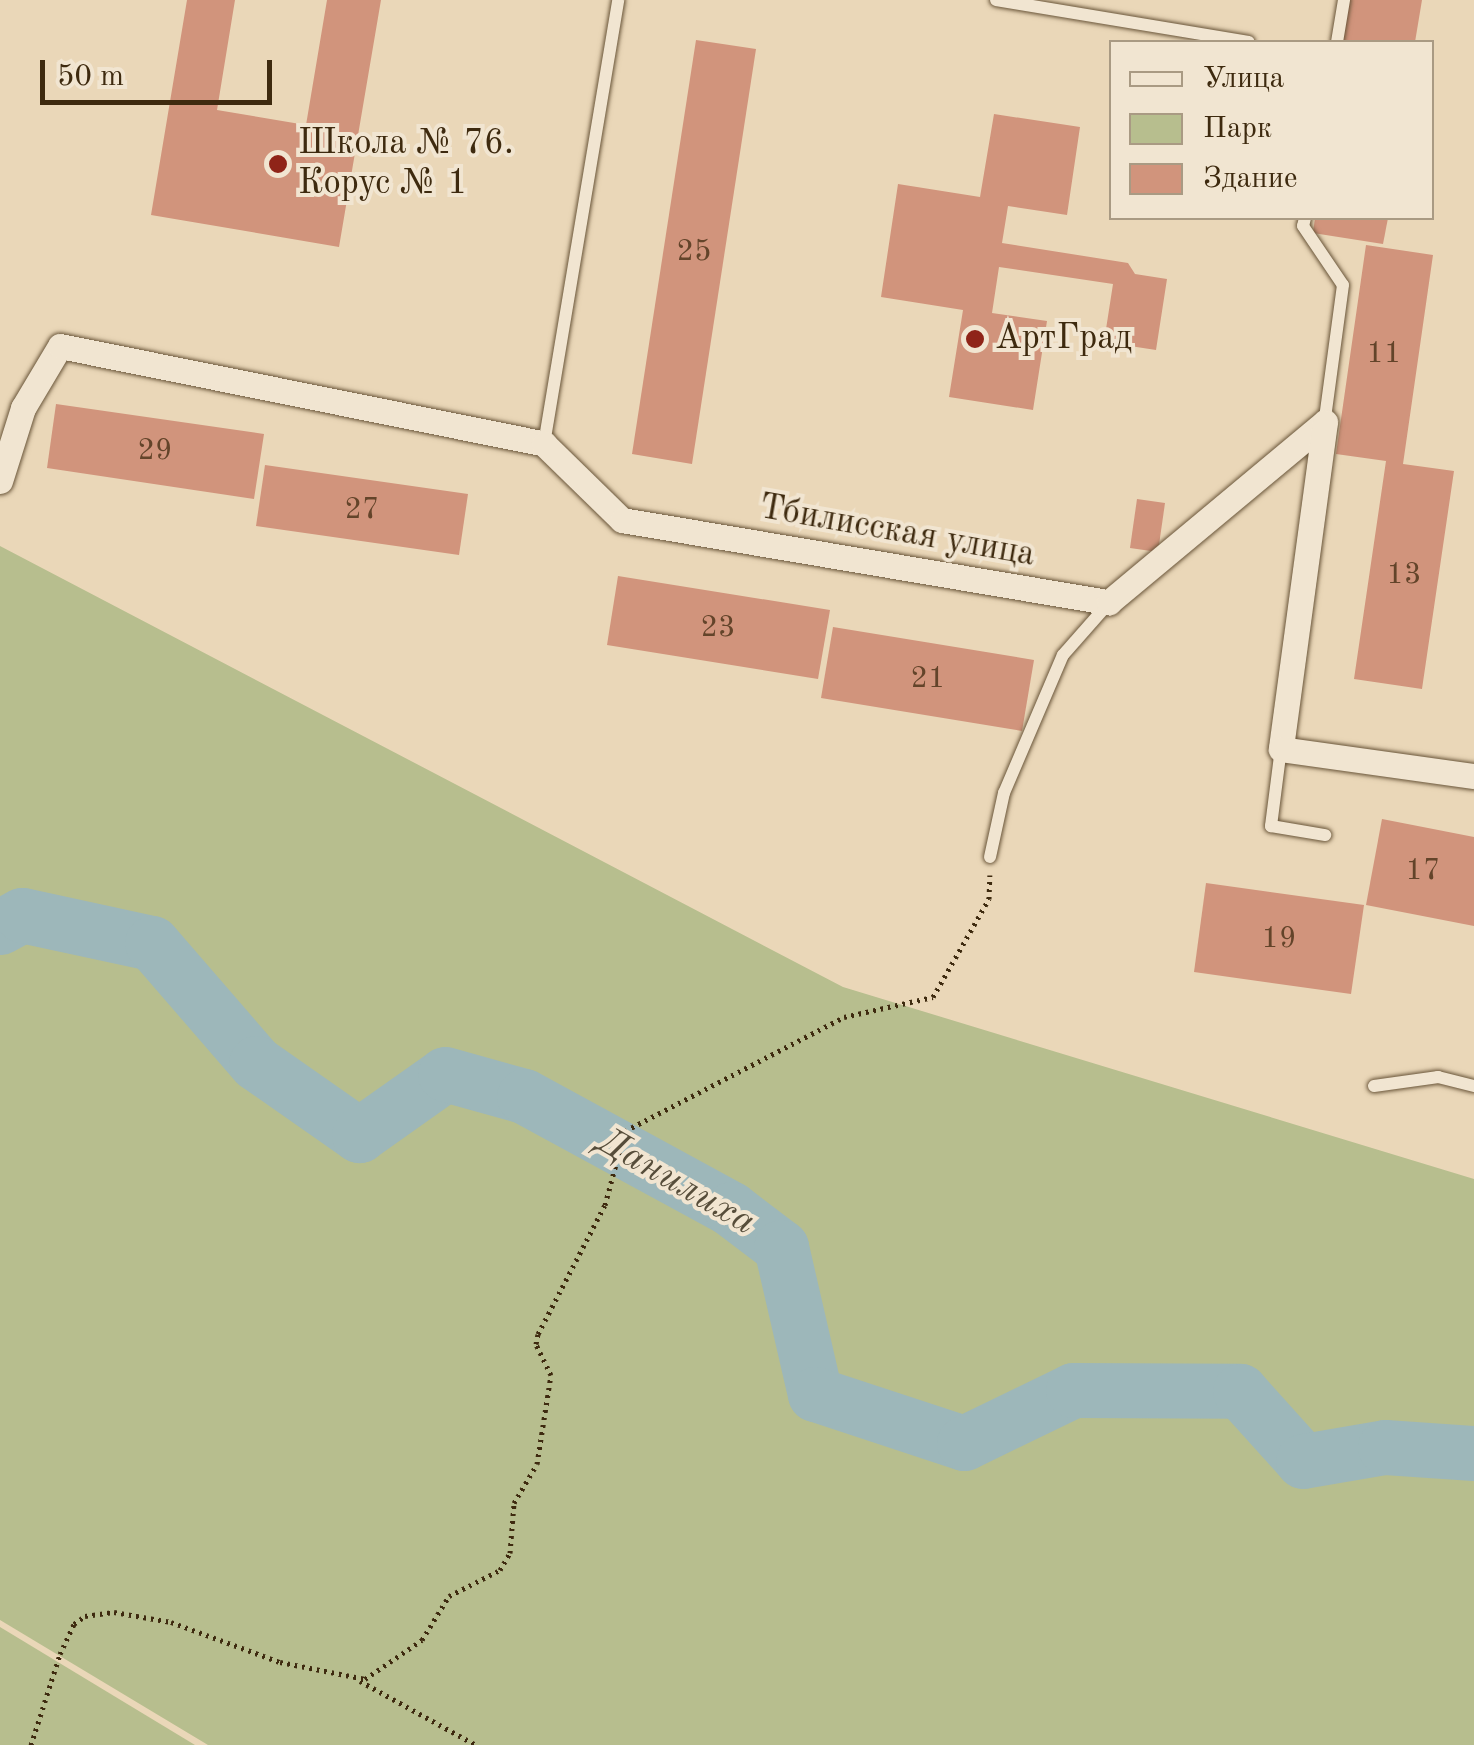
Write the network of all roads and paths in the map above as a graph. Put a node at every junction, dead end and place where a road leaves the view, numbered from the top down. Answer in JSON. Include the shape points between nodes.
{"nodes":[{"id":1,"x":618,"y":0,"type":"edge"},
{"id":2,"x":996,"y":0,"type":"edge"},
{"id":3,"x":1344,"y":0,"type":"edge"},
{"id":4,"x":1236,"y":40,"type":"edge"},
{"id":5,"x":1337,"y":40,"type":"edge"},
{"id":6,"x":1304,"y":220,"type":"edge"},
{"id":7,"x":1325,"y":422,"type":"junction"},
{"id":8,"x":544,"y":444,"type":"junction"},
{"id":9,"x":0,"y":480,"type":"edge"},
{"id":10,"x":1110,"y":602,"type":"junction"},
{"id":11,"x":1281,"y":748,"type":"junction"},
{"id":12,"x":1474,"y":776,"type":"edge"},
{"id":13,"x":1325,"y":835,"type":"dead end"},
{"id":14,"x":990,"y":857,"type":"joint"},
{"id":15,"x":1374,"y":1086,"type":"dead end"},
{"id":16,"x":1474,"y":1086,"type":"edge"},
{"id":17,"x":357,"y":1679,"type":"junction"},
{"id":18,"x":31,"y":1745,"type":"edge"},
{"id":19,"x":476,"y":1745,"type":"edge"}],
"edges":[{"from":1,"to":8,"type":"lane"},
{"from":2,"to":4,"type":"lane"},
{"from":3,"to":5,"type":"lane"},
{"from":6,"to":7,"type":"lane","via":[[1344,285]]},
{"from":7,"to":10,"type":"street"},
{"from":7,"to":11,"type":"street"},
{"from":8,"to":9,"type":"street","via":[[60,346],[23,408]]},
{"from":8,"to":10,"type":"street","name":"Тбилисская улица","via":[[622,520]]},
{"from":10,"to":14,"type":"lane","via":[[1062,655],[1004,793]]},
{"from":11,"to":12,"type":"street"},
{"from":11,"to":13,"type":"lane","via":[[1271,826]]},
{"from":14,"to":17,"type":"path","via":[[989,900],[933,997],[844,1017],[625,1132],[605,1205],[538,1334],[536,1344],[552,1375],[538,1464],[514,1503],[510,1553],[500,1570],[449,1596],[422,1640],[391,1666]]},
{"from":15,"to":16,"type":"lane","via":[[1438,1076]]},
{"from":17,"to":18,"type":"path","via":[[280,1662],[200,1630],[114,1612],[74,1624]]},
{"from":17,"to":19,"type":"path"}]}
